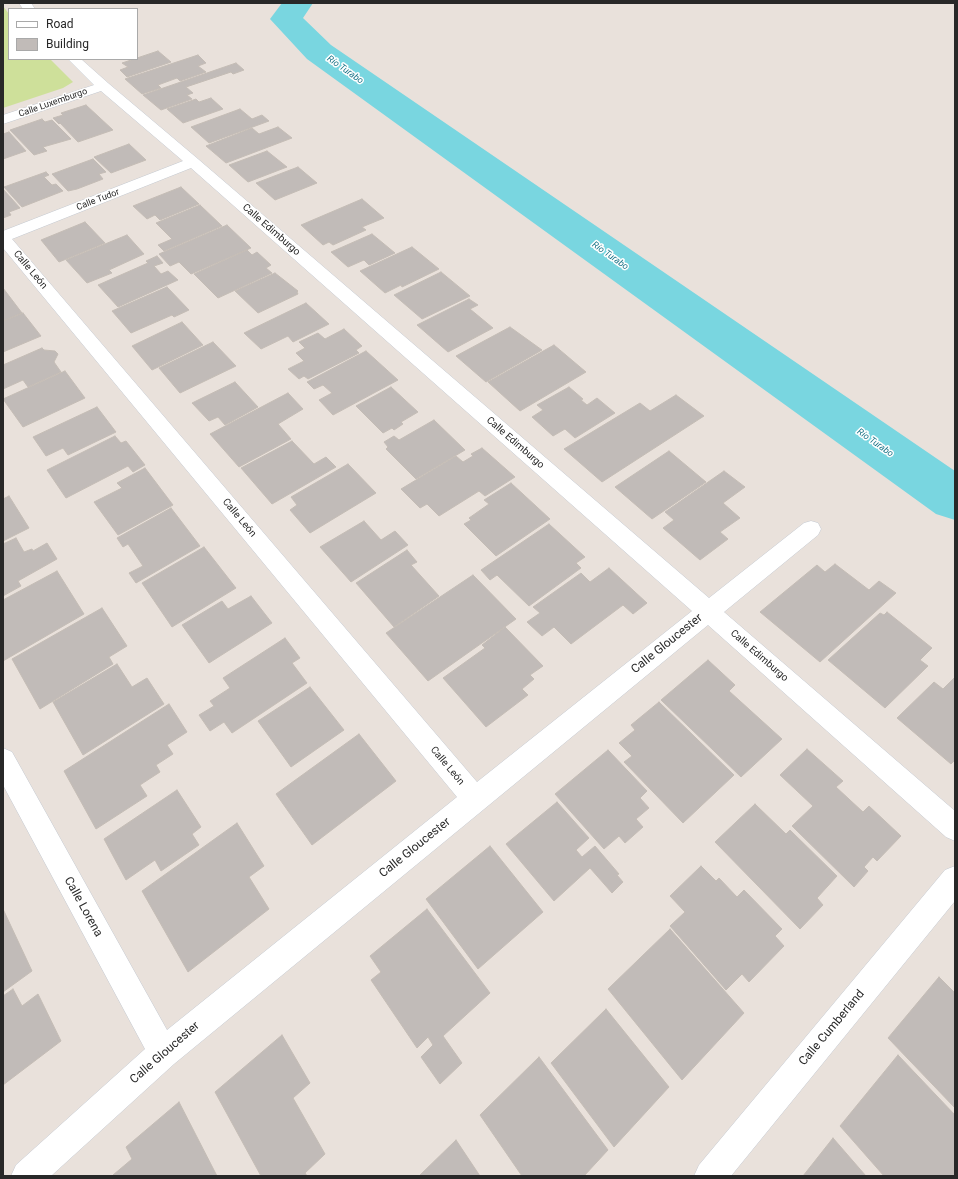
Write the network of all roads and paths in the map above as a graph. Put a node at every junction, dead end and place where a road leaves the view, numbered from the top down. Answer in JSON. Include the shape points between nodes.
{"nodes":[{"id":1,"x":75,"y":60,"type":"edge"},
{"id":2,"x":103,"y":86,"type":"junction"},
{"id":3,"x":3,"y":120,"type":"edge"},
{"id":4,"x":193,"y":162,"type":"junction"},
{"id":5,"x":3,"y":237,"type":"edge"},
{"id":6,"x":811,"y":529,"type":"dead end"},
{"id":7,"x":708,"y":611,"type":"junction"},
{"id":8,"x":4,"y":765,"type":"edge"},
{"id":9,"x":475,"y":799,"type":"junction"},
{"id":10,"x":955,"y":828,"type":"edge"},
{"id":11,"x":955,"y":880,"type":"edge"},
{"id":12,"x":163,"y":1053,"type":"junction"},
{"id":13,"x":27,"y":1176,"type":"edge"},
{"id":14,"x":710,"y":1176,"type":"edge"}],
"edges":[{"from":1,"to":2,"type":"street","name":"Calle Edimburgo"},
{"from":2,"to":3,"type":"street","name":"Calle Luxemburgo"},
{"from":2,"to":4,"type":"street","name":"Calle Edimburgo"},
{"from":4,"to":5,"type":"street","name":"Calle Tudor"},
{"from":4,"to":7,"type":"street","name":"Calle Edimburgo"},
{"from":5,"to":9,"type":"street","name":"Calle León"},
{"from":6,"to":7,"type":"street","name":"Calle Gloucester"},
{"from":7,"to":9,"type":"street","name":"Calle Gloucester"},
{"from":7,"to":10,"type":"street","name":"Calle Edimburgo"},
{"from":8,"to":12,"type":"street","name":"Calle Lorena"},
{"from":9,"to":12,"type":"street","name":"Calle Gloucester"},
{"from":11,"to":14,"type":"street","name":"Calle Cumberland"},
{"from":12,"to":13,"type":"street","name":"Calle Gloucester"}]}
